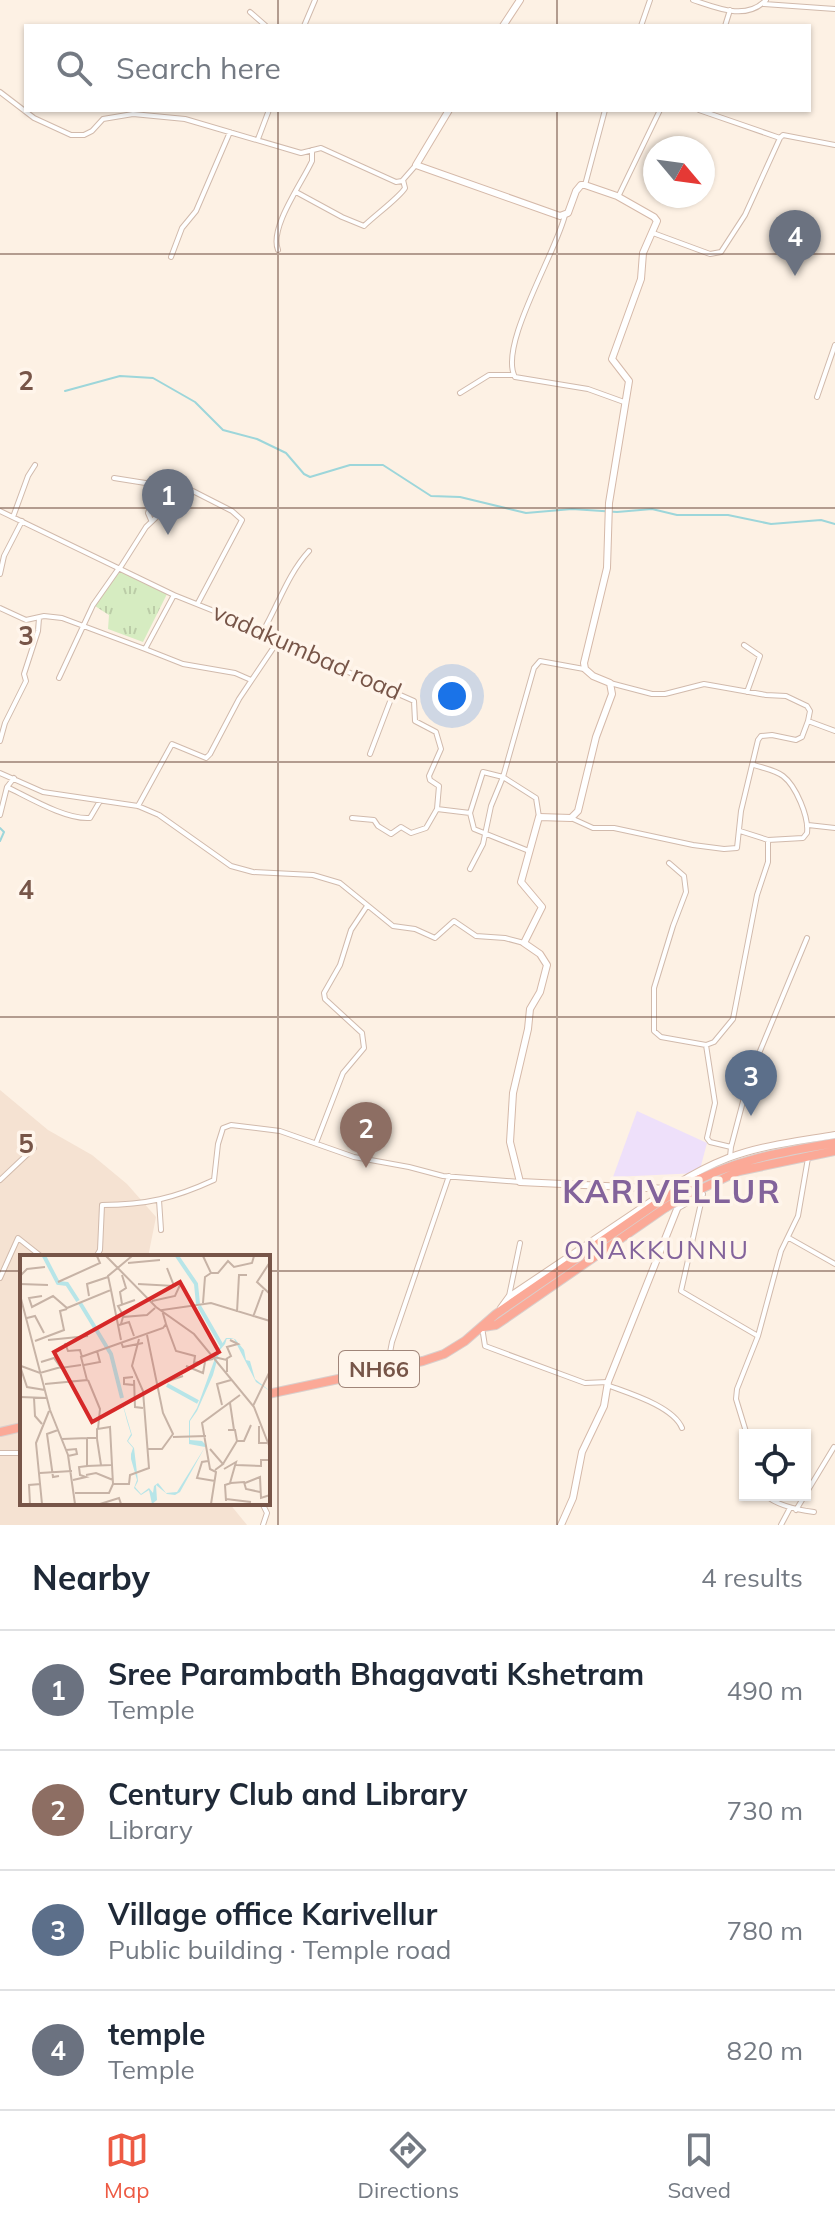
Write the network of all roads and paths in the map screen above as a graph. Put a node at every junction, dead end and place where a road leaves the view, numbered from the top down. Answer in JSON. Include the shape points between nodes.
{"nodes":[{"id":1,"x":315,"y":0,"type":"edge"},
{"id":2,"x":520,"y":0,"type":"edge"},
{"id":3,"x":650,"y":0,"type":"edge"},
{"id":4,"x":693,"y":0,"type":"edge"},
{"id":5,"x":764,"y":2,"type":"edge"},
{"id":6,"x":835,"y":9,"type":"edge"},
{"id":7,"x":730,"y":10,"type":"junction"},
{"id":8,"x":250,"y":12,"type":"dead end"},
{"id":9,"x":264,"y":24,"type":"edge"},
{"id":10,"x":305,"y":24,"type":"edge"},
{"id":11,"x":504,"y":24,"type":"edge"},
{"id":12,"x":642,"y":24,"type":"edge"},
{"id":13,"x":726,"y":24,"type":"edge"},
{"id":14,"x":0,"y":92,"type":"edge"},
{"id":15,"x":24,"y":110,"type":"edge"},
{"id":16,"x":26,"y":112,"type":"edge"},
{"id":17,"x":268,"y":112,"type":"edge"},
{"id":18,"x":448,"y":112,"type":"edge"},
{"id":19,"x":604,"y":112,"type":"edge"},
{"id":20,"x":659,"y":112,"type":"edge"},
{"id":21,"x":705,"y":112,"type":"edge"},
{"id":22,"x":230,"y":132,"type":"junction"},
{"id":23,"x":780,"y":138,"type":"junction"},
{"id":24,"x":258,"y":139,"type":"junction"},
{"id":25,"x":835,"y":145,"type":"edge"},
{"id":26,"x":312,"y":150,"type":"junction"},
{"id":27,"x":416,"y":165,"type":"junction"},
{"id":28,"x":403,"y":180,"type":"junction"},
{"id":29,"x":585,"y":185,"type":"junction"},
{"id":30,"x":296,"y":192,"type":"junction"},
{"id":31,"x":618,"y":197,"type":"junction"},
{"id":32,"x":565,"y":215,"type":"junction"},
{"id":33,"x":653,"y":233,"type":"junction"},
{"id":34,"x":278,"y":250,"type":"dead end"},
{"id":35,"x":171,"y":257,"type":"dead end"},
{"id":36,"x":835,"y":345,"type":"edge"},
{"id":37,"x":513,"y":375,"type":"junction"},
{"id":38,"x":460,"y":393,"type":"dead end"},
{"id":39,"x":817,"y":397,"type":"dead end"},
{"id":40,"x":624,"y":402,"type":"junction"},
{"id":41,"x":35,"y":465,"type":"dead end"},
{"id":42,"x":114,"y":478,"type":"dead end"},
{"id":43,"x":158,"y":485,"type":"junction"},
{"id":44,"x":181,"y":485,"type":"junction"},
{"id":45,"x":0,"y":511,"type":"edge"},
{"id":46,"x":13,"y":517,"type":"junction"},
{"id":47,"x":151,"y":520,"type":"junction"},
{"id":48,"x":22,"y":521,"type":"junction"},
{"id":49,"x":309,"y":551,"type":"dead end"},
{"id":50,"x":120,"y":568,"type":"junction"},
{"id":51,"x":0,"y":574,"type":"edge"},
{"id":52,"x":174,"y":595,"type":"junction"},
{"id":53,"x":198,"y":603,"type":"junction"},
{"id":54,"x":0,"y":608,"type":"edge"},
{"id":55,"x":39,"y":618,"type":"junction"},
{"id":56,"x":83,"y":625,"type":"junction"},
{"id":57,"x":263,"y":631,"type":"junction"},
{"id":58,"x":280,"y":638,"type":"junction"},
{"id":59,"x":744,"y":645,"type":"dead end"},
{"id":60,"x":145,"y":649,"type":"junction"},
{"id":61,"x":585,"y":669,"type":"junction"},
{"id":62,"x":59,"y":678,"type":"dead end"},
{"id":63,"x":251,"y":680,"type":"junction"},
{"id":64,"x":610,"y":683,"type":"junction"},
{"id":65,"x":394,"y":691,"type":"junction"},
{"id":66,"x":747,"y":692,"type":"junction"},
{"id":67,"x":808,"y":721,"type":"junction"},
{"id":68,"x":835,"y":731,"type":"edge"},
{"id":69,"x":0,"y":741,"type":"edge"},
{"id":70,"x":370,"y":754,"type":"dead end"},
{"id":71,"x":754,"y":765,"type":"junction"},
{"id":72,"x":0,"y":773,"type":"edge"},
{"id":73,"x":503,"y":777,"type":"junction"},
{"id":74,"x":14,"y":778,"type":"junction"},
{"id":75,"x":7,"y":787,"type":"junction"},
{"id":76,"x":100,"y":801,"type":"junction"},
{"id":77,"x":138,"y":806,"type":"junction"},
{"id":78,"x":437,"y":809,"type":"junction"},
{"id":79,"x":470,"y":813,"type":"junction"},
{"id":80,"x":0,"y":815,"type":"edge"},
{"id":81,"x":539,"y":817,"type":"junction"},
{"id":82,"x":352,"y":818,"type":"dead end"},
{"id":83,"x":571,"y":818,"type":"junction"},
{"id":84,"x":808,"y":825,"type":"junction"},
{"id":85,"x":835,"y":828,"type":"edge"},
{"id":86,"x":740,"y":831,"type":"junction"},
{"id":87,"x":486,"y":833,"type":"junction"},
{"id":88,"x":768,"y":840,"type":"junction"},
{"id":89,"x":529,"y":851,"type":"junction"},
{"id":90,"x":669,"y":863,"type":"dead end"},
{"id":91,"x":470,"y":869,"type":"dead end"},
{"id":92,"x":367,"y":906,"type":"junction"},
{"id":93,"x":807,"y":938,"type":"dead end"},
{"id":94,"x":524,"y":943,"type":"junction"},
{"id":95,"x":706,"y":1045,"type":"junction"},
{"id":96,"x":835,"y":1135,"type":"edge"},
{"id":97,"x":316,"y":1143,"type":"junction"},
{"id":98,"x":835,"y":1143,"type":"edge"},
{"id":99,"x":731,"y":1147,"type":"junction"},
{"id":100,"x":34,"y":1148,"type":"dead end"},
{"id":101,"x":835,"y":1151,"type":"edge"},
{"id":102,"x":808,"y":1156,"type":"junction"},
{"id":103,"x":730,"y":1157,"type":"junction"},
{"id":104,"x":449,"y":1176,"type":"junction"},
{"id":105,"x":0,"y":1180,"type":"edge"},
{"id":106,"x":520,"y":1182,"type":"junction"},
{"id":107,"x":669,"y":1189,"type":"junction"},
{"id":108,"x":682,"y":1193,"type":"junction"},
{"id":109,"x":159,"y":1200,"type":"junction"},
{"id":110,"x":663,"y":1205,"type":"junction"},
{"id":111,"x":677,"y":1209,"type":"junction"},
{"id":112,"x":161,"y":1230,"type":"dead end"},
{"id":113,"x":789,"y":1238,"type":"junction"},
{"id":114,"x":520,"y":1243,"type":"dead end"},
{"id":115,"x":39,"y":1255,"type":"edge"},
{"id":116,"x":97,"y":1255,"type":"edge"},
{"id":117,"x":835,"y":1264,"type":"edge"},
{"id":118,"x":0,"y":1278,"type":"edge"},
{"id":119,"x":509,"y":1297,"type":"junction"},
{"id":120,"x":496,"y":1314,"type":"junction"},
{"id":121,"x":482,"y":1327,"type":"junction"},
{"id":122,"x":758,"y":1336,"type":"junction"},
{"id":123,"x":387,"y":1368,"type":"junction"},
{"id":124,"x":608,"y":1384,"type":"junction"},
{"id":125,"x":270,"y":1394,"type":"edge"},
{"id":126,"x":20,"y":1427,"type":"edge"},
{"id":127,"x":682,"y":1428,"type":"dead end"},
{"id":128,"x":745,"y":1429,"type":"edge"},
{"id":129,"x":0,"y":1432,"type":"edge"},
{"id":130,"x":835,"y":1446,"type":"edge"},
{"id":131,"x":777,"y":1501,"type":"edge"},
{"id":132,"x":263,"y":1505,"type":"edge"},
{"id":133,"x":793,"y":1509,"type":"junction"},
{"id":134,"x":814,"y":1512,"type":"dead end"},
{"id":135,"x":263,"y":1525,"type":"edge"},
{"id":136,"x":561,"y":1525,"type":"edge"},
{"id":137,"x":781,"y":1525,"type":"edge"}],
"edges":[{"from":1,"to":10,"type":"street"},
{"from":2,"to":11,"type":"street"},
{"from":3,"to":12,"type":"street"},
{"from":4,"to":7,"type":"street"},
{"from":5,"to":6,"type":"street"},
{"from":5,"to":7,"type":"street","via":[[750,12]]},
{"from":7,"to":13,"type":"street"},
{"from":8,"to":9,"type":"street"},
{"from":14,"to":15,"type":"street"},
{"from":16,"to":22,"type":"street","via":[[71,135],[84,135],[103,119],[133,114],[185,119]]},
{"from":17,"to":24,"type":"street"},
{"from":18,"to":27,"type":"street"},
{"from":19,"to":29,"type":"street"},
{"from":20,"to":31,"type":"street"},
{"from":21,"to":23,"type":"street"},
{"from":22,"to":24,"type":"street"},
{"from":22,"to":35,"type":"street"},
{"from":23,"to":25,"type":"street"},
{"from":23,"to":33,"type":"street","via":[[745,215],[721,252],[710,254]]},
{"from":24,"to":26,"type":"street","via":[[301,153]]},
{"from":26,"to":28,"type":"street","via":[[321,148],[396,182]]},
{"from":26,"to":30,"type":"street"},
{"from":27,"to":28,"type":"street"},
{"from":27,"to":32,"type":"street"},
{"from":28,"to":30,"type":"street","via":[[400,197],[364,226]]},
{"from":29,"to":31,"type":"street"},
{"from":29,"to":32,"type":"street","via":[[576,191]]},
{"from":30,"to":34,"type":"street","via":[[275,238]]},
{"from":31,"to":33,"type":"street","via":[[654,217]]},
{"from":32,"to":37,"type":"street","via":[[518,330],[511,354]]},
{"from":33,"to":40,"type":"street","via":[[612,359],[629,381]]},
{"from":36,"to":39,"type":"street"},
{"from":37,"to":38,"type":"street","via":[[489,375]]},
{"from":37,"to":40,"type":"street","via":[[588,389]]},
{"from":40,"to":61,"type":"street","via":[[609,503],[607,568]]},
{"from":41,"to":46,"type":"street"},
{"from":42,"to":43,"type":"street"},
{"from":43,"to":44,"type":"street"},
{"from":43,"to":47,"type":"street","via":[[148,513]]},
{"from":44,"to":47,"type":"street"},
{"from":44,"to":53,"type":"street","via":[[242,520]]},
{"from":45,"to":46,"type":"street","name":"vadakumbad road"},
{"from":46,"to":48,"type":"street","name":"vadakumbad road"},
{"from":47,"to":50,"type":"street"},
{"from":48,"to":50,"type":"street","name":"vadakumbad road"},
{"from":48,"to":51,"type":"street"},
{"from":49,"to":57,"type":"street","via":[[293,568]]},
{"from":50,"to":52,"type":"street","name":"vadakumbad road"},
{"from":50,"to":56,"type":"street"},
{"from":52,"to":53,"type":"street","name":"vadakumbad road"},
{"from":52,"to":60,"type":"street"},
{"from":53,"to":57,"type":"street","name":"vadakumbad road"},
{"from":54,"to":55,"type":"street","via":[[26,620]]},
{"from":55,"to":56,"type":"street"},
{"from":55,"to":69,"type":"street","via":[[26,681]]},
{"from":56,"to":60,"type":"street"},
{"from":56,"to":62,"type":"street"},
{"from":57,"to":58,"type":"street","name":"vadakumbad road"},
{"from":58,"to":63,"type":"street"},
{"from":58,"to":65,"type":"street","name":"vadakumbad road"},
{"from":59,"to":66,"type":"street","via":[[760,656]]},
{"from":60,"to":63,"type":"street"},
{"from":61,"to":64,"type":"street"},
{"from":61,"to":73,"type":"street","via":[[540,661],[534,668]]},
{"from":63,"to":77,"type":"street","via":[[210,754],[206,758],[172,744]]},
{"from":64,"to":66,"type":"street","via":[[652,694],[704,684]]},
{"from":64,"to":83,"type":"street","via":[[612,694],[581,802]]},
{"from":65,"to":70,"type":"street"},
{"from":65,"to":78,"type":"street","name":"vadakumbad road","via":[[414,701],[415,721],[436,732],[441,749],[429,778],[439,786]]},
{"from":66,"to":67,"type":"street","via":[[803,703],[810,711]]},
{"from":67,"to":68,"type":"street"},
{"from":67,"to":71,"type":"street","via":[[796,740],[761,736]]},
{"from":71,"to":84,"type":"street","via":[[789,782]]},
{"from":71,"to":86,"type":"street"},
{"from":72,"to":74,"type":"street"},
{"from":73,"to":79,"type":"street","via":[[483,772]]},
{"from":73,"to":81,"type":"street","via":[[536,798]]},
{"from":73,"to":87,"type":"street"},
{"from":74,"to":75,"type":"street"},
{"from":74,"to":76,"type":"street","via":[[43,792]]},
{"from":75,"to":76,"type":"street","via":[[83,819],[90,818]]},
{"from":75,"to":80,"type":"street"},
{"from":76,"to":77,"type":"street"},
{"from":77,"to":92,"type":"street","via":[[231,866],[313,875],[340,883]]},
{"from":78,"to":79,"type":"street"},
{"from":78,"to":82,"type":"street","via":[[426,828],[411,833],[401,827],[391,834],[374,820]]},
{"from":79,"to":87,"type":"street","via":[[474,829]]},
{"from":81,"to":83,"type":"street"},
{"from":81,"to":89,"type":"street"},
{"from":83,"to":86,"type":"street","via":[[593,828],[724,849],[737,848]]},
{"from":84,"to":85,"type":"street"},
{"from":84,"to":88,"type":"street","via":[[806,837]]},
{"from":86,"to":88,"type":"street"},
{"from":87,"to":89,"type":"street"},
{"from":87,"to":91,"type":"street"},
{"from":88,"to":95,"type":"street","via":[[768,862],[733,1019]]},
{"from":89,"to":94,"type":"street","via":[[521,882],[542,907]]},
{"from":90,"to":95,"type":"street","via":[[684,876],[686,892],[656,977],[654,1031]]},
{"from":92,"to":94,"type":"street","via":[[393,926],[435,938],[454,921],[476,936]]},
{"from":92,"to":97,"type":"street","via":[[324,993],[362,1033],[364,1048],[343,1073]]},
{"from":93,"to":99,"type":"street","via":[[743,1094]]},
{"from":94,"to":106,"type":"street","via":[[547,965],[530,1009],[513,1093],[510,1142]]},
{"from":95,"to":99,"type":"street","via":[[715,1103],[707,1138]]},
{"from":96,"to":103,"type":"street"},
{"from":97,"to":104,"type":"street","via":[[354,1157]]},
{"from":97,"to":109,"type":"street","via":[[280,1131],[231,1125],[223,1128],[218,1144],[214,1180]]},
{"from":98,"to":108,"type":"highway","number":"NH66","via":[[732,1164]]},
{"from":99,"to":103,"type":"street"},
{"from":100,"to":105,"type":"street"},
{"from":101,"to":102,"type":"highway","number":"NH66"},
{"from":102,"to":108,"type":"highway","number":"NH66","via":[[739,1171]]},
{"from":102,"to":113,"type":"street"},
{"from":103,"to":107,"type":"street"},
{"from":104,"to":106,"type":"street"},
{"from":104,"to":123,"type":"street"},
{"from":106,"to":107,"type":"street"},
{"from":107,"to":111,"type":"street"},
{"from":107,"to":119,"type":"street"},
{"from":108,"to":110,"type":"highway","number":"NH66","bridge":true},
{"from":109,"to":112,"type":"street"},
{"from":109,"to":116,"type":"street","via":[[102,1205]]},
{"from":110,"to":120,"type":"highway","number":"NH66"},
{"from":110,"to":121,"type":"highway","number":"NH66","via":[[496,1325]]},
{"from":111,"to":122,"type":"street","via":[[703,1194],[681,1291]]},
{"from":111,"to":124,"type":"street"},
{"from":113,"to":117,"type":"street"},
{"from":113,"to":122,"type":"street"},
{"from":114,"to":119,"type":"street"},
{"from":115,"to":118,"type":"street","via":[[18,1238]]},
{"from":119,"to":120,"type":"street"},
{"from":120,"to":121,"type":"highway","number":"NH66"},
{"from":121,"to":123,"type":"highway","number":"NH66","via":[[444,1354]]},
{"from":121,"to":124,"type":"street","via":[[485,1346],[585,1383]]},
{"from":122,"to":128,"type":"street","via":[[736,1399]]},
{"from":123,"to":125,"type":"highway","number":"NH66"},
{"from":124,"to":127,"type":"street","via":[[670,1414]]},
{"from":124,"to":136,"type":"street"},
{"from":126,"to":129,"type":"highway"},
{"from":130,"to":133,"type":"street"},
{"from":131,"to":133,"type":"street"},
{"from":132,"to":135,"type":"street"},
{"from":133,"to":134,"type":"street"},
{"from":133,"to":137,"type":"street"}]}
